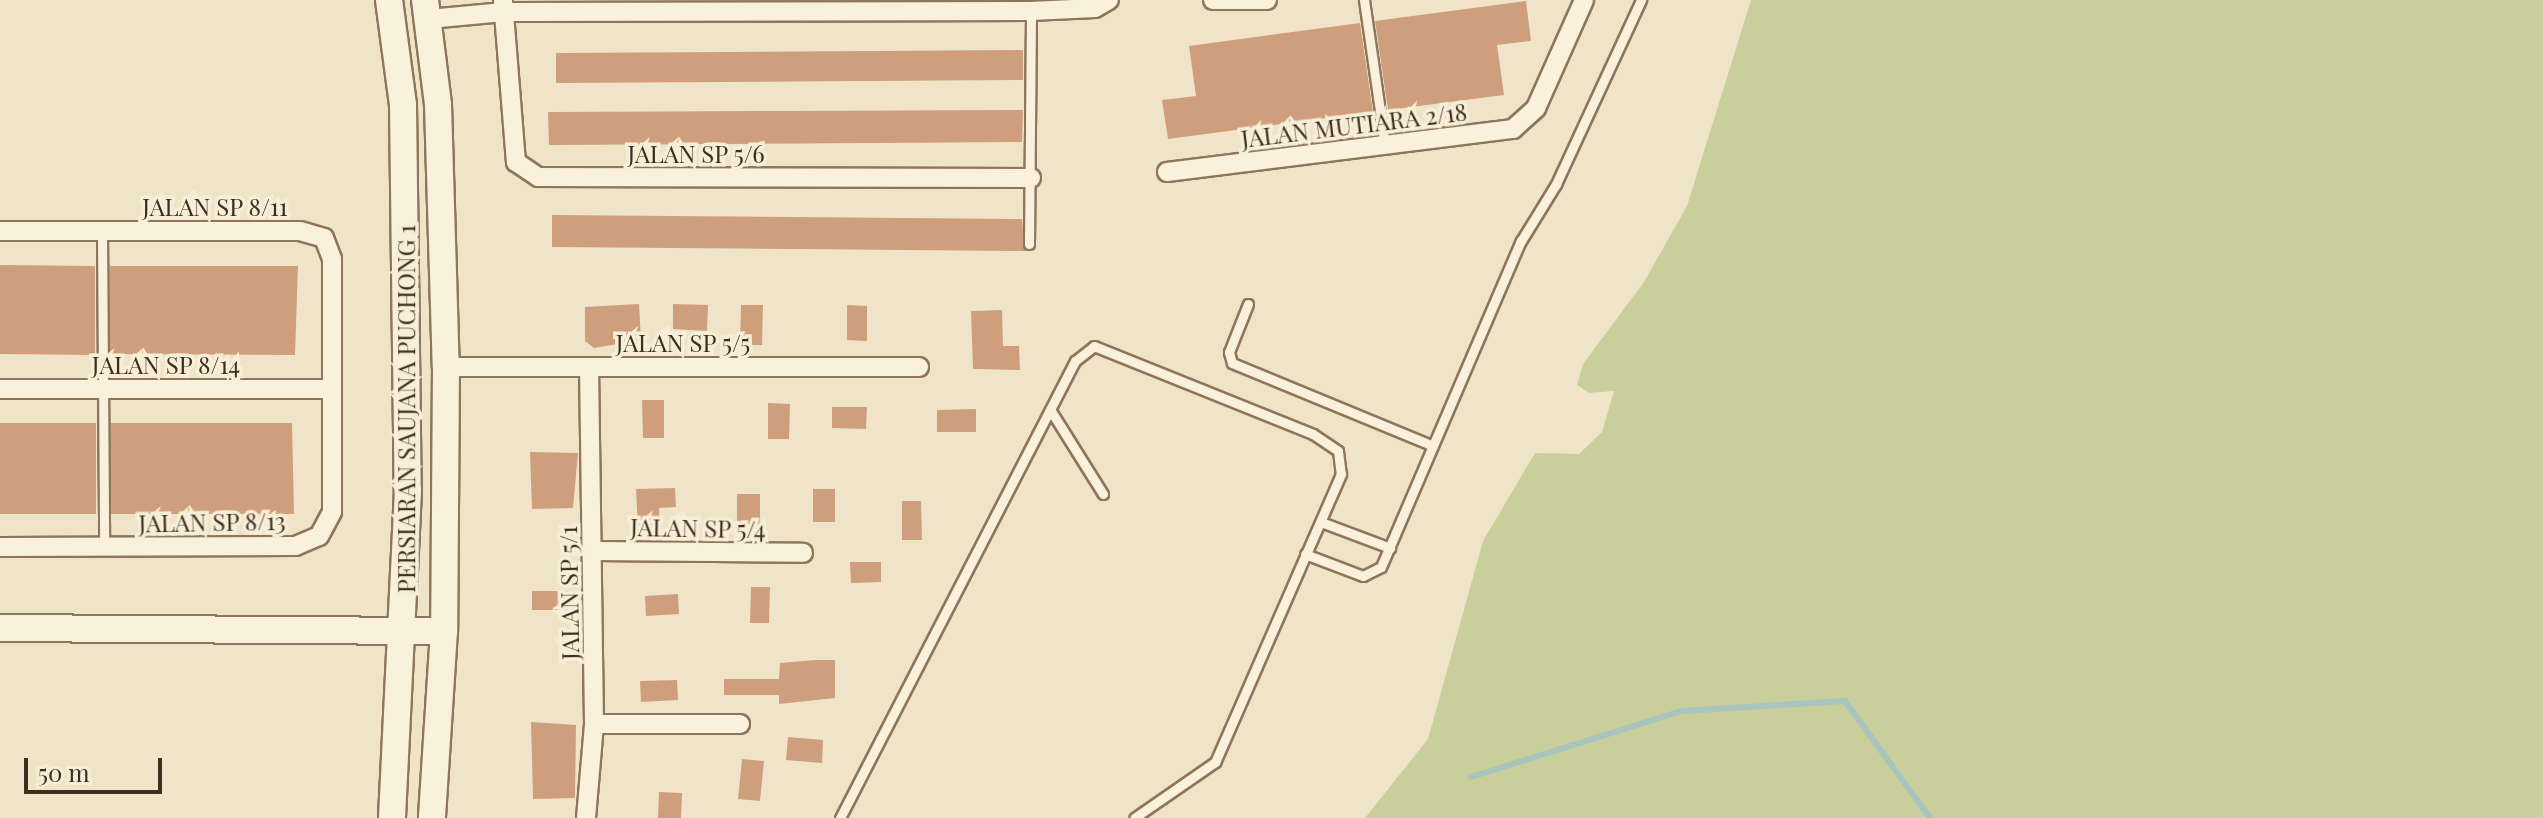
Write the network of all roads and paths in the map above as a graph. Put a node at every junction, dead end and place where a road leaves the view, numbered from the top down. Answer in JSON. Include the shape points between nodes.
{"nodes":[{"id":1,"x":389,"y":0,"type":"edge"},
{"id":2,"x":1109,"y":0,"type":"edge"},
{"id":3,"x":1267,"y":0,"type":"edge"},
{"id":4,"x":1364,"y":0,"type":"edge"},
{"id":5,"x":1584,"y":0,"type":"edge"},
{"id":6,"x":1641,"y":0,"type":"edge"},
{"id":7,"x":1218,"y":2,"type":"edge"},
{"id":8,"x":503,"y":6,"type":"edge"},
{"id":9,"x":427,"y":9,"type":"edge"},
{"id":10,"x":1031,"y":11,"type":"junction"},
{"id":11,"x":1385,"y":145,"type":"junction"},
{"id":12,"x":1167,"y":172,"type":"dead end"},
{"id":13,"x":1031,"y":178,"type":"junction"},
{"id":14,"x":0,"y":231,"type":"edge"},
{"id":15,"x":102,"y":231,"type":"junction"},
{"id":16,"x":1029,"y":244,"type":"dead end"},
{"id":17,"x":1248,"y":304,"type":"dead end"},
{"id":18,"x":446,"y":367,"type":"junction"},
{"id":19,"x":589,"y":367,"type":"junction"},
{"id":20,"x":919,"y":367,"type":"dead end"},
{"id":21,"x":0,"y":389,"type":"edge"},
{"id":22,"x":103,"y":389,"type":"junction"},
{"id":23,"x":331,"y":389,"type":"junction"},
{"id":24,"x":1051,"y":411,"type":"junction"},
{"id":25,"x":1433,"y":446,"type":"junction"},
{"id":26,"x":1103,"y":494,"type":"dead end"},
{"id":27,"x":1321,"y":522,"type":"junction"},
{"id":28,"x":0,"y":547,"type":"edge"},
{"id":29,"x":104,"y":547,"type":"junction"},
{"id":30,"x":1390,"y":548,"type":"junction"},
{"id":31,"x":593,"y":551,"type":"junction"},
{"id":32,"x":803,"y":553,"type":"dead end"},
{"id":33,"x":1305,"y":554,"type":"junction"},
{"id":34,"x":0,"y":628,"type":"edge"},
{"id":35,"x":444,"y":631,"type":"junction"},
{"id":36,"x":406,"y":632,"type":"junction"},
{"id":37,"x":594,"y":724,"type":"junction"},
{"id":38,"x":740,"y":724,"type":"dead end"},
{"id":39,"x":1155,"y":814,"type":"edge"},
{"id":40,"x":392,"y":818,"type":"edge"},
{"id":41,"x":432,"y":818,"type":"edge"},
{"id":42,"x":586,"y":818,"type":"edge"},
{"id":43,"x":840,"y":818,"type":"edge"},
{"id":44,"x":1134,"y":818,"type":"edge"}],
"edges":[{"from":1,"to":36,"type":"street","name":"PERSIARAN SAUJANA PUCHONG 1","via":[[403,105]]},
{"from":2,"to":10,"type":"street","via":[[1095,8]]},
{"from":3,"to":7,"type":"street"},
{"from":4,"to":11,"type":"lane"},
{"from":5,"to":11,"type":"street","name":"JALAN MUTIARA 2/18","via":[[1536,108],[1513,129]]},
{"from":6,"to":25,"type":"lane","via":[[1556,184],[1521,241]]},
{"from":8,"to":9,"type":"street"},
{"from":8,"to":10,"type":"street"},
{"from":8,"to":13,"type":"street","name":"JALAN SP 5/6","via":[[516,162],[538,177]]},
{"from":9,"to":18,"type":"street","name":"PERSIARAN SAUJANA PUCHONG 1"},
{"from":10,"to":13,"type":"lane"},
{"from":11,"to":12,"type":"street","name":"JALAN MUTIARA 2/18"},
{"from":13,"to":16,"type":"lane"},
{"from":14,"to":15,"type":"street","name":"JALAN SP 8/11"},
{"from":15,"to":22,"type":"lane"},
{"from":15,"to":23,"type":"street","name":"JALAN SP 8/11","via":[[300,231],[324,238],[332,259]]},
{"from":17,"to":25,"type":"lane","via":[[1229,352],[1232,363]]},
{"from":18,"to":19,"type":"street","name":"JALAN SP 5/5"},
{"from":18,"to":35,"type":"street","name":"PERSIARAN SAUJANA PUCHONG 1"},
{"from":19,"to":20,"type":"street","name":"JALAN SP 5/5"},
{"from":19,"to":31,"type":"street","name":"JALAN SP 5/1"},
{"from":21,"to":22,"type":"street","name":"JALAN SP 8/14"},
{"from":22,"to":23,"type":"street","name":"JALAN SP 8/14"},
{"from":22,"to":29,"type":"lane"},
{"from":23,"to":29,"type":"street","name":"JALAN SP 8/13","via":[[332,512],[319,536],[296,546]]},
{"from":24,"to":26,"type":"lane"},
{"from":24,"to":27,"type":"lane","via":[[1075,361],[1094,346],[1131,355],[1338,451],[1341,474]]},
{"from":24,"to":43,"type":"lane"},
{"from":25,"to":30,"type":"lane"},
{"from":27,"to":30,"type":"lane"},
{"from":27,"to":33,"type":"lane"},
{"from":28,"to":29,"type":"street","name":"JALAN SP 8/13"},
{"from":30,"to":33,"type":"lane","via":[[1381,567],[1363,576]]},
{"from":31,"to":32,"type":"street","name":"JALAN SP 5/4"},
{"from":31,"to":37,"type":"street","name":"JALAN SP 5/1"},
{"from":33,"to":39,"type":"lane","via":[[1215,762]]},
{"from":34,"to":36,"type":"street"},
{"from":35,"to":36,"type":"street"},
{"from":35,"to":41,"type":"street","name":"PERSIARAN SAUJANA PUCHONG 1"},
{"from":36,"to":40,"type":"street","name":"PERSIARAN SAUJANA PUCHONG 1"},
{"from":37,"to":38,"type":"street"},
{"from":37,"to":42,"type":"street","name":"JALAN SP 5/1"},
{"from":39,"to":44,"type":"lane"}]}
